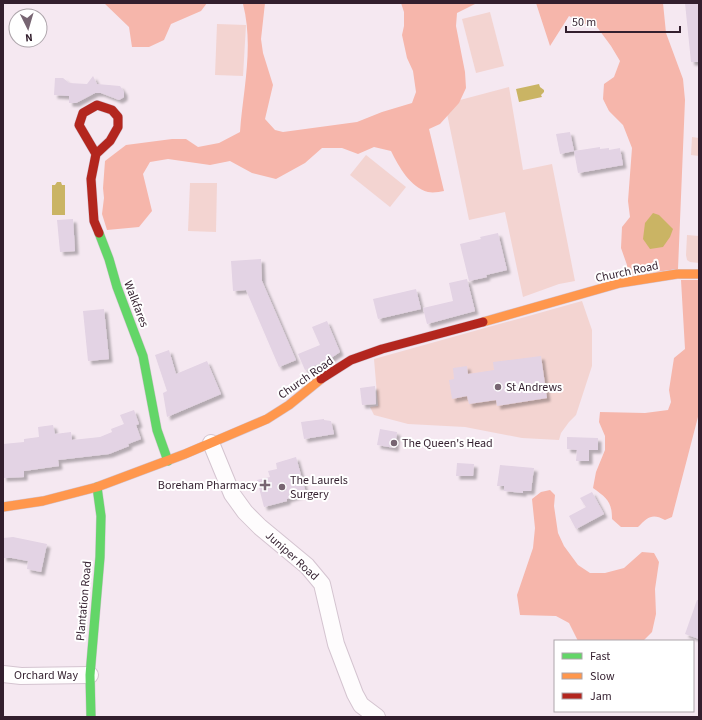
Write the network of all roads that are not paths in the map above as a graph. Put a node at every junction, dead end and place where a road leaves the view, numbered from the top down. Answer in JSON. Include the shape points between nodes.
{"nodes":[{"id":1,"x":96,"y":154,"type":"junction"},
{"id":2,"x":699,"y":274,"type":"edge"},
{"id":3,"x":211,"y":443,"type":"junction"},
{"id":4,"x":168,"y":461,"type":"junction"},
{"id":5,"x":97,"y":487,"type":"junction"},
{"id":6,"x":3,"y":507,"type":"edge"},
{"id":7,"x":3,"y":674,"type":"edge"},
{"id":8,"x":90,"y":675,"type":"junction"},
{"id":9,"x":91,"y":717,"type":"edge"},
{"id":10,"x":377,"y":717,"type":"edge"}],
"edges":[{"from":1,"to":1,"type":"street","via":[[110,141],[118,127],[118,117],[112,110],[97,105],[82,113],[79,125]]},
{"from":1,"to":4,"type":"street","name":"Walkfares","via":[[91,179],[94,221],[143,356],[157,430]]},
{"from":2,"to":3,"type":"street","name":"Church Road","via":[[677,274],[620,283],[382,349],[351,360],[267,419]]},
{"from":3,"to":4,"type":"street","name":"Church Road"},
{"from":3,"to":10,"type":"street","name":"Juniper Road","via":[[232,494],[245,512],[307,566],[322,584],[336,644],[356,694],[362,705]]},
{"from":4,"to":5,"type":"street","name":"Church Road"},
{"from":5,"to":6,"type":"street","name":"Church Road","via":[[43,501]]},
{"from":5,"to":8,"type":"street","name":"Plantation Road","via":[[101,516],[100,557]]},
{"from":7,"to":8,"type":"street","name":"Orchard Way"},
{"from":8,"to":9,"type":"street","name":"Plantation Road"}]}
